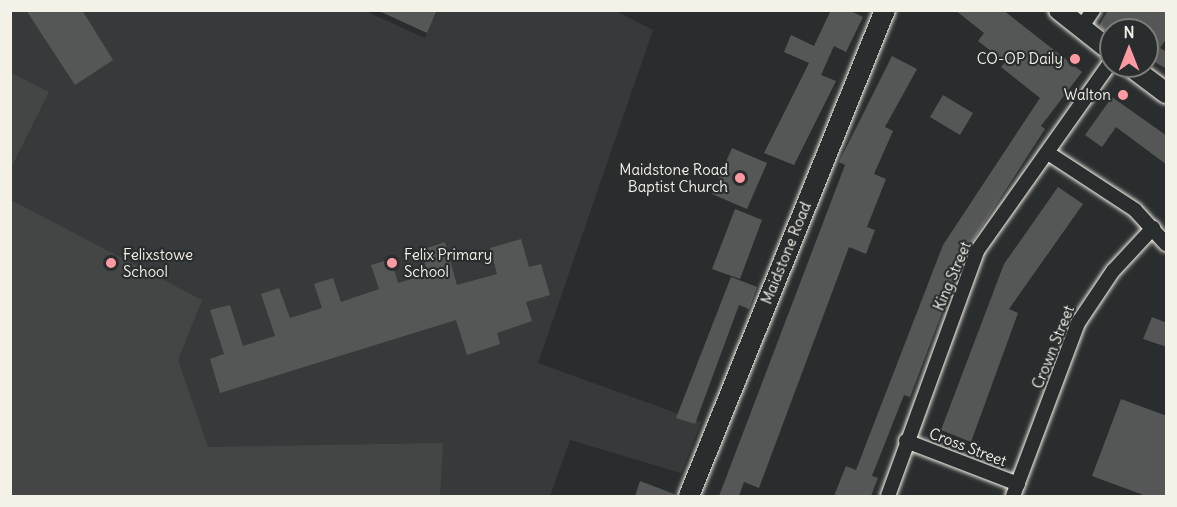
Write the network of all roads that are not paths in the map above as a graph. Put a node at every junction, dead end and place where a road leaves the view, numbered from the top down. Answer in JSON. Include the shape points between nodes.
{"nodes":[{"id":1,"x":885,"y":10,"type":"edge"},
{"id":2,"x":1059,"y":10,"type":"edge"},
{"id":3,"x":1093,"y":10,"type":"edge"},
{"id":4,"x":1082,"y":28,"type":"junction"},
{"id":5,"x":1099,"y":41,"type":"edge"},
{"id":6,"x":1100,"y":78,"type":"edge"},
{"id":7,"x":1146,"y":78,"type":"edge"},
{"id":8,"x":1167,"y":93,"type":"edge"},
{"id":9,"x":1048,"y":153,"type":"junction"},
{"id":10,"x":1153,"y":228,"type":"junction"},
{"id":11,"x":1167,"y":244,"type":"edge"},
{"id":12,"x":906,"y":441,"type":"junction"},
{"id":13,"x":1015,"y":490,"type":"edge"},
{"id":14,"x":689,"y":496,"type":"edge"},
{"id":15,"x":888,"y":496,"type":"edge"}],
"edges":[{"from":1,"to":14,"type":"street","name":"Maidstone Road"},
{"from":2,"to":4,"type":"street"},
{"from":3,"to":4,"type":"street"},
{"from":4,"to":5,"type":"street"},
{"from":6,"to":9,"type":"street","name":"King Street"},
{"from":7,"to":8,"type":"street"},
{"from":9,"to":10,"type":"street","via":[[1135,210]]},
{"from":9,"to":12,"type":"street","name":"King Street","via":[[977,251]]},
{"from":10,"to":11,"type":"street"},
{"from":10,"to":13,"type":"street","name":"Crown Street","via":[[1125,255],[1084,311]]},
{"from":12,"to":13,"type":"street","name":"Cross Street"},
{"from":12,"to":15,"type":"street","name":"King Street"}]}
